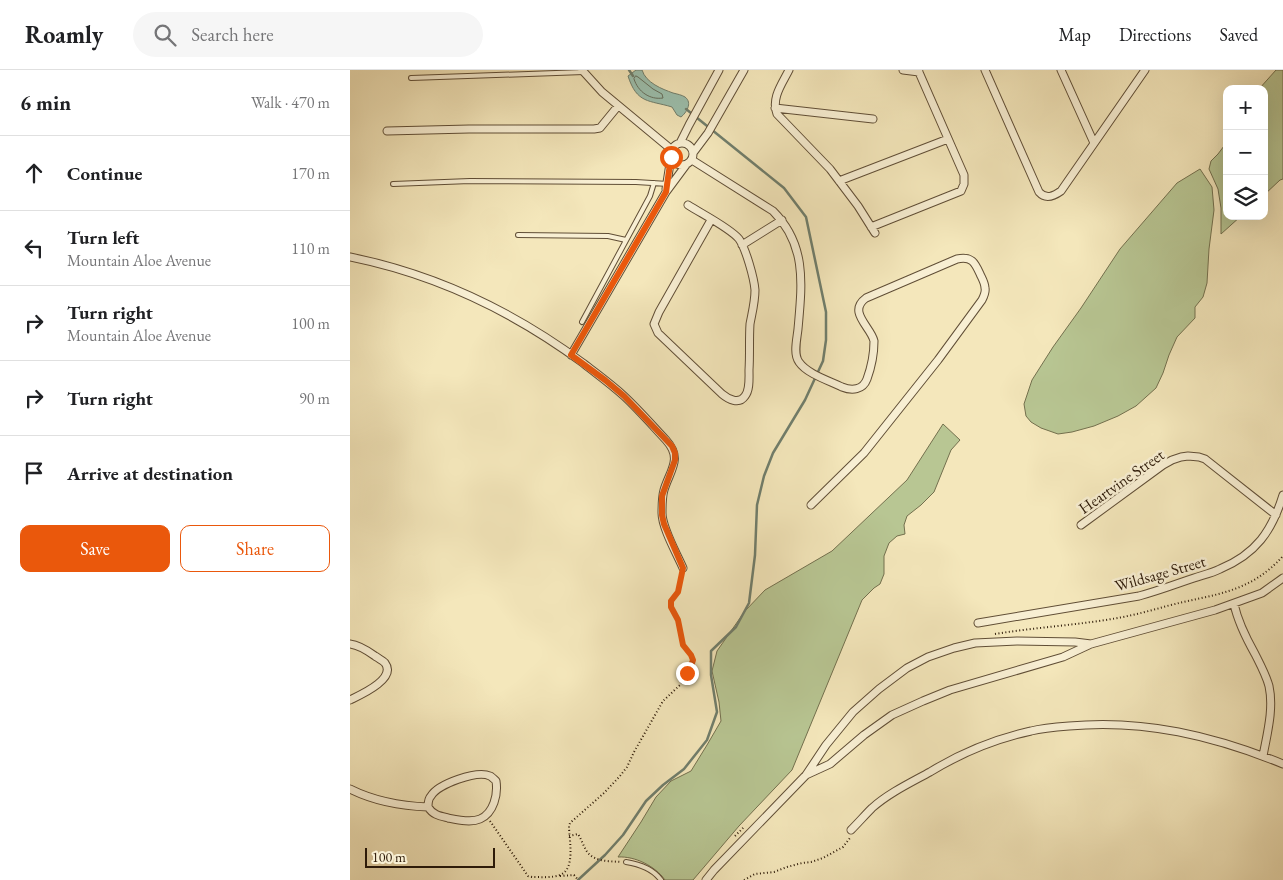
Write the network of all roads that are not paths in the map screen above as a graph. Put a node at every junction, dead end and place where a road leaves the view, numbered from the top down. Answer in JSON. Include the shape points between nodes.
{"nodes":[{"id":1,"x":719,"y":70,"type":"edge"},
{"id":2,"x":744,"y":70,"type":"edge"},
{"id":3,"x":789,"y":70,"type":"edge"},
{"id":4,"x":903,"y":70,"type":"edge"},
{"id":5,"x":986,"y":70,"type":"edge"},
{"id":6,"x":1061,"y":70,"type":"edge"},
{"id":7,"x":1070,"y":70,"type":"edge"},
{"id":8,"x":1145,"y":70,"type":"edge"},
{"id":9,"x":583,"y":71,"type":"edge"},
{"id":10,"x":919,"y":71,"type":"edge"},
{"id":11,"x":411,"y":78,"type":"dead end"},
{"id":12,"x":1064,"y":78,"type":"junction"},
{"id":13,"x":618,"y":106,"type":"junction"},
{"id":14,"x":775,"y":108,"type":"junction"},
{"id":15,"x":873,"y":120,"type":"dead end"},
{"id":16,"x":388,"y":131,"type":"dead end"},
{"id":17,"x":948,"y":139,"type":"junction"},
{"id":18,"x":680,"y":143,"type":"junction"},
{"id":19,"x":1094,"y":143,"type":"junction"},
{"id":20,"x":671,"y":153,"type":"junction"},
{"id":21,"x":690,"y":159,"type":"junction"},
{"id":22,"x":839,"y":181,"type":"junction"},
{"id":23,"x":654,"y":183,"type":"junction"},
{"id":24,"x":393,"y":184,"type":"dead end"},
{"id":25,"x":668,"y":187,"type":"junction"},
{"id":26,"x":688,"y":205,"type":"dead end"},
{"id":27,"x":711,"y":220,"type":"junction"},
{"id":28,"x":782,"y":220,"type":"junction"},
{"id":29,"x":518,"y":236,"type":"dead end"},
{"id":30,"x":626,"y":240,"type":"junction"},
{"id":31,"x":742,"y":245,"type":"junction"},
{"id":32,"x":350,"y":257,"type":"edge"},
{"id":33,"x":582,"y":322,"type":"dead end"},
{"id":34,"x":571,"y":355,"type":"junction"},
{"id":35,"x":1283,"y":495,"type":"edge"},
{"id":36,"x":811,"y":505,"type":"dead end"},
{"id":37,"x":1276,"y":515,"type":"junction"},
{"id":38,"x":1081,"y":525,"type":"dead end"},
{"id":39,"x":683,"y":568,"type":"road end"},
{"id":40,"x":1283,"y":578,"type":"edge"},
{"id":41,"x":1234,"y":604,"type":"junction"},
{"id":42,"x":978,"y":623,"type":"dead end"},
{"id":43,"x":350,"y":644,"type":"edge"},
{"id":44,"x":1091,"y":644,"type":"junction"},
{"id":45,"x":350,"y":700,"type":"edge"},
{"id":46,"x":1263,"y":756,"type":"junction"},
{"id":47,"x":1283,"y":764,"type":"edge"},
{"id":48,"x":806,"y":775,"type":"junction"},
{"id":49,"x":350,"y":789,"type":"edge"},
{"id":50,"x":428,"y":807,"type":"junction"},
{"id":51,"x":851,"y":830,"type":"road end"},
{"id":52,"x":626,"y":862,"type":"road end"},
{"id":53,"x":661,"y":880,"type":"edge"},
{"id":54,"x":706,"y":880,"type":"edge"}],
"edges":[{"from":1,"to":18,"type":"street"},
{"from":2,"to":21,"type":"street"},
{"from":3,"to":14,"type":"street","via":[[777,94]]},
{"from":4,"to":10,"type":"street"},
{"from":5,"to":19,"type":"street","via":[[1042,196],[1054,196],[1061,191]]},
{"from":6,"to":12,"type":"street"},
{"from":7,"to":12,"type":"street"},
{"from":8,"to":19,"type":"street"},
{"from":9,"to":11,"type":"lane"},
{"from":9,"to":13,"type":"street"},
{"from":10,"to":17,"type":"street"},
{"from":12,"to":19,"type":"street"},
{"from":13,"to":16,"type":"street","via":[[600,128],[594,130]]},
{"from":13,"to":20,"type":"street"},
{"from":14,"to":15,"type":"street"},
{"from":14,"to":22,"type":"street"},
{"from":17,"to":22,"type":"street"},
{"from":17,"to":22,"type":"street","via":[[964,175],[961,191],[873,230]]},
{"from":18,"to":20,"type":"street"},
{"from":18,"to":21,"type":"street","via":[[692,149]]},
{"from":20,"to":21,"type":"street","via":[[678,165]]},
{"from":20,"to":25,"type":"street"},
{"from":21,"to":25,"type":"street"},
{"from":21,"to":28,"type":"street","via":[[766,206]]},
{"from":23,"to":24,"type":"lane","via":[[470,181]]},
{"from":23,"to":25,"type":"lane"},
{"from":23,"to":30,"type":"lane"},
{"from":25,"to":34,"type":"street"},
{"from":26,"to":27,"type":"street"},
{"from":27,"to":31,"type":"street","via":[[733,234]]},
{"from":27,"to":31,"type":"street","via":[[654,324],[658,333],[727,399],[732,400],[745,397],[748,390],[750,326],[755,299],[754,280]]},
{"from":28,"to":31,"type":"street"},
{"from":28,"to":36,"type":"street","via":[[793,238],[800,262],[799,362],[808,370],[852,390],[861,387],[867,379],[874,341],[859,315],[859,306],[866,298],[964,258],[973,262],[986,289],[982,300],[938,360],[864,453]]},
{"from":29,"to":30,"type":"lane","via":[[608,236]]},
{"from":30,"to":33,"type":"lane"},
{"from":32,"to":34,"type":"street","via":[[423,277],[495,308],[534,329]]},
{"from":34,"to":39,"type":"street","via":[[624,396],[672,446],[675,460],[662,496],[662,515]]},
{"from":35,"to":37,"type":"street","name":"Wildsage Street"},
{"from":37,"to":38,"type":"street","name":"Heartvine Street","via":[[1205,459],[1188,456],[1163,465]]},
{"from":37,"to":42,"type":"street","name":"Wildsage Street","via":[[1259,544],[1220,569],[1139,596]]},
{"from":40,"to":41,"type":"street","via":[[1262,593]]},
{"from":41,"to":44,"type":"street"},
{"from":41,"to":46,"type":"street","via":[[1269,686],[1269,722]]},
{"from":43,"to":45,"type":"street","via":[[372,654],[387,668],[378,685]]},
{"from":44,"to":48,"type":"street","via":[[1063,657],[950,690],[892,715],[830,764]]},
{"from":44,"to":48,"type":"street","via":[[975,643],[928,657],[894,676],[853,712]]},
{"from":46,"to":47,"type":"street"},
{"from":46,"to":51,"type":"street","via":[[1208,738],[1149,727],[1091,724],[1033,730],[948,761],[889,796]]},
{"from":48,"to":54,"type":"street"},
{"from":49,"to":50,"type":"street","via":[[392,803]]},
{"from":50,"to":50,"type":"street","via":[[428,800],[437,789],[464,778],[480,774],[491,776],[496,781],[497,796],[489,812],[481,819],[453,819],[432,813]]},
{"from":52,"to":53,"type":"lane","via":[[636,863]]}]}
